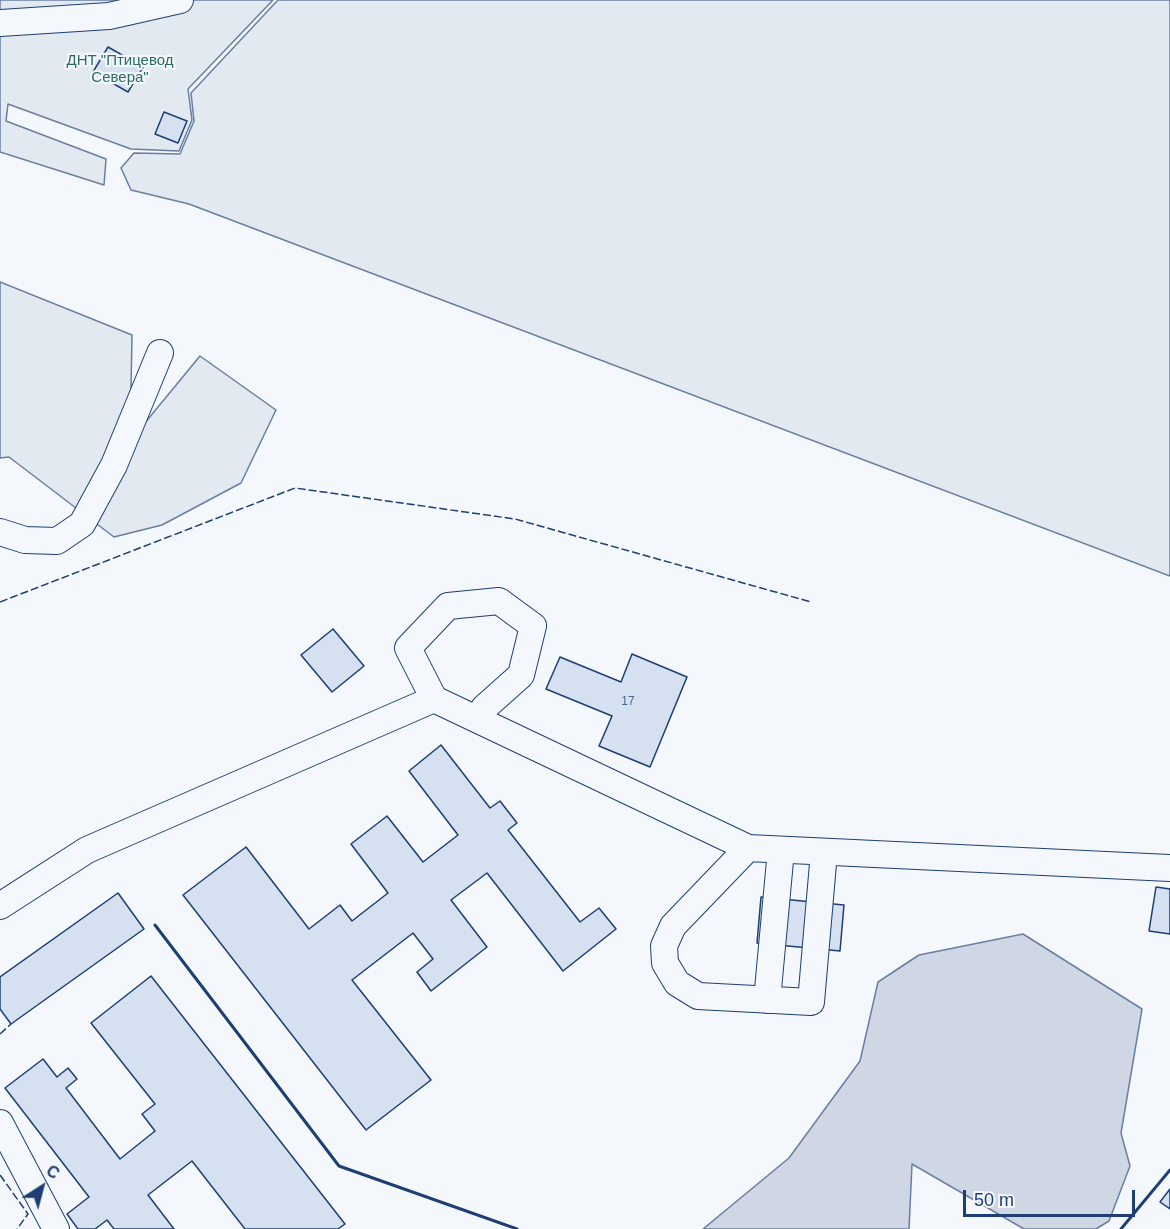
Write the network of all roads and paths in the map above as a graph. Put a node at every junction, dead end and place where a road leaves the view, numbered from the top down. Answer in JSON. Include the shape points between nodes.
{"nodes":[{"id":1,"x":180,"y":0,"type":"edge"},
{"id":2,"x":0,"y":22,"type":"edge"},
{"id":3,"x":160,"y":354,"type":"dead end"},
{"id":4,"x":0,"y":532,"type":"edge"},
{"id":5,"x":434,"y":699,"type":"junction"},
{"id":6,"x":479,"y":720,"type":"junction"},
{"id":7,"x":748,"y":848,"type":"junction"},
{"id":8,"x":781,"y":850,"type":"junction"},
{"id":9,"x":824,"y":852,"type":"junction"},
{"id":10,"x":1170,"y":868,"type":"edge"},
{"id":11,"x":0,"y":906,"type":"edge"},
{"id":12,"x":767,"y":1000,"type":"junction"},
{"id":13,"x":0,"y":1123,"type":"edge"},
{"id":14,"x":56,"y":1229,"type":"edge"}],
"edges":[{"from":1,"to":2,"type":"street","via":[[109,16]]},
{"from":3,"to":4,"type":"street","via":[[114,465],[82,524],[57,541],[25,540]]},
{"from":5,"to":6,"type":"street"},
{"from":5,"to":6,"type":"street","via":[[408,648],[448,606],[499,601],[533,626],[521,675],[484,708]]},
{"from":5,"to":11,"type":"street","via":[[87,850]]},
{"from":6,"to":7,"type":"street"},
{"from":7,"to":8,"type":"street"},
{"from":7,"to":12,"type":"street","via":[[674,926],[664,946],[665,963],[678,983],[698,996]]},
{"from":8,"to":9,"type":"street"},
{"from":8,"to":12,"type":"street"},
{"from":9,"to":10,"type":"street"},
{"from":9,"to":12,"type":"street","via":[[811,1002]]},
{"from":13,"to":14,"type":"street"}]}
